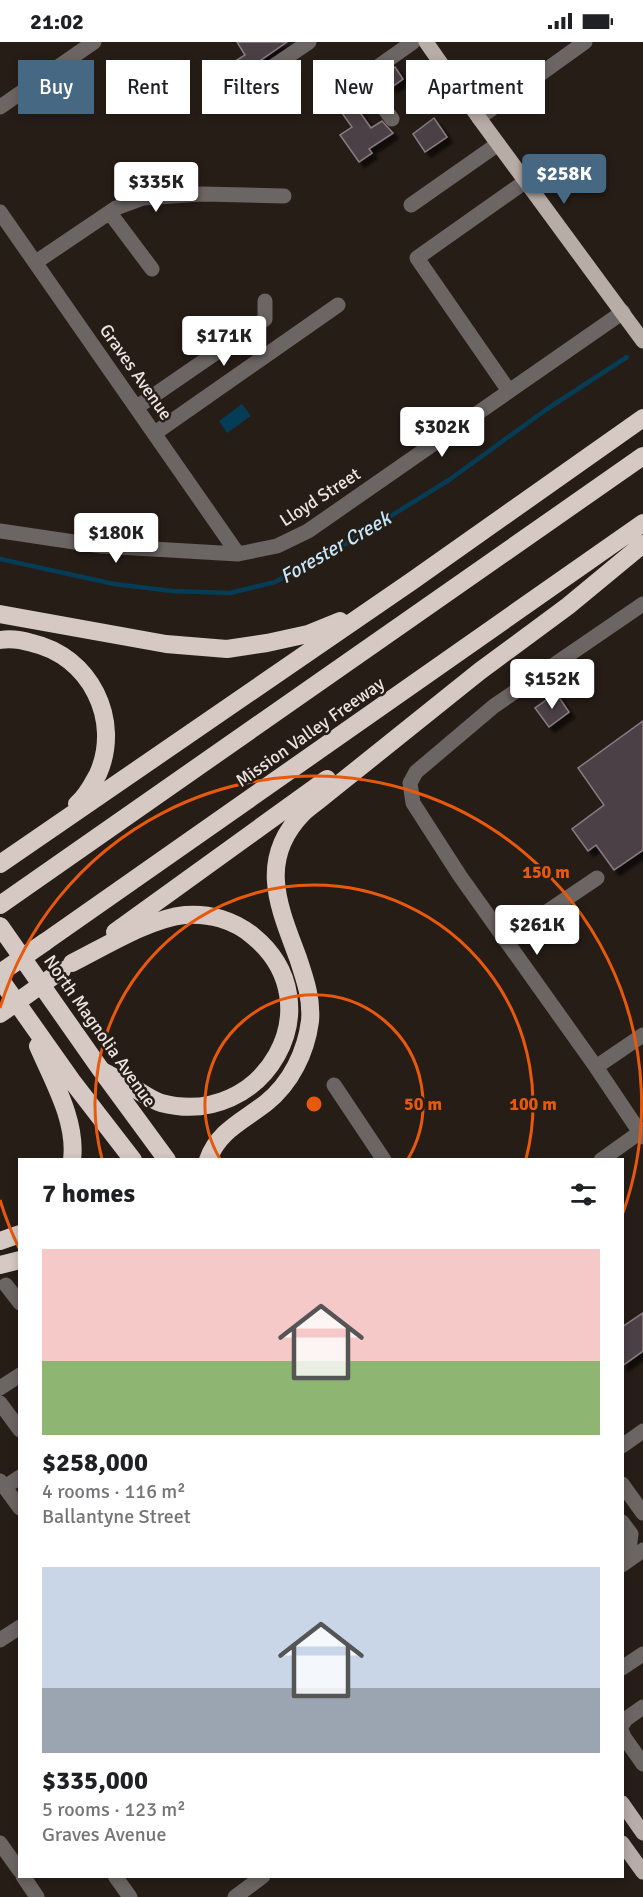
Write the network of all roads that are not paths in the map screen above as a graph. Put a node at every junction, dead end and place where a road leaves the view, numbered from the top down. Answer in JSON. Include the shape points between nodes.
{"nodes":[{"id":1,"x":94,"y":42,"type":"edge"},
{"id":2,"x":309,"y":42,"type":"edge"},
{"id":3,"x":413,"y":42,"type":"edge"},
{"id":4,"x":426,"y":42,"type":"edge"},
{"id":5,"x":585,"y":42,"type":"edge"},
{"id":6,"x":282,"y":60,"type":"edge"},
{"id":7,"x":0,"y":107,"type":"edge"},
{"id":8,"x":479,"y":118,"type":"junction"},
{"id":9,"x":392,"y":119,"type":"dead end"},
{"id":10,"x":498,"y":144,"type":"junction"},
{"id":11,"x":526,"y":181,"type":"junction"},
{"id":12,"x":284,"y":196,"type":"dead end"},
{"id":13,"x":411,"y":205,"type":"dead end"},
{"id":14,"x":0,"y":212,"type":"edge"},
{"id":15,"x":110,"y":213,"type":"junction"},
{"id":16,"x":5,"y":230,"type":"edge"},
{"id":17,"x":36,"y":262,"type":"junction"},
{"id":18,"x":152,"y":269,"type":"dead end"},
{"id":19,"x":265,"y":301,"type":"dead end"},
{"id":20,"x":338,"y":306,"type":"dead end"},
{"id":21,"x":623,"y":312,"type":"junction"},
{"id":22,"x":643,"y":341,"type":"edge"},
{"id":23,"x":509,"y":391,"type":"junction"},
{"id":24,"x":136,"y":407,"type":"junction"},
{"id":25,"x":643,"y":418,"type":"edge"},
{"id":26,"x":155,"y":433,"type":"junction"},
{"id":27,"x":643,"y":456,"type":"edge"},
{"id":28,"x":643,"y":523,"type":"edge"},
{"id":29,"x":0,"y":531,"type":"edge"},
{"id":30,"x":643,"y":544,"type":"edge"},
{"id":31,"x":238,"y":554,"type":"junction"},
{"id":32,"x":412,"y":581,"type":"junction"},
{"id":33,"x":643,"y":604,"type":"edge"},
{"id":34,"x":0,"y":614,"type":"edge"},
{"id":35,"x":0,"y":640,"type":"edge"},
{"id":36,"x":480,"y":671,"type":"junction"},
{"id":37,"x":26,"y":846,"type":"junction"},
{"id":38,"x":0,"y":864,"type":"edge"},
{"id":39,"x":597,"y":878,"type":"dead end"},
{"id":40,"x":7,"y":899,"type":"edge"},
{"id":41,"x":0,"y":926,"type":"edge"},
{"id":42,"x":505,"y":940,"type":"junction"},
{"id":43,"x":67,"y":966,"type":"junction"},
{"id":44,"x":0,"y":974,"type":"edge"},
{"id":45,"x":0,"y":979,"type":"edge"},
{"id":46,"x":0,"y":1014,"type":"edge"},
{"id":47,"x":25,"y":1014,"type":"junction"},
{"id":48,"x":643,"y":1035,"type":"edge"},
{"id":49,"x":596,"y":1067,"type":"junction"},
{"id":50,"x":101,"y":1070,"type":"junction"},
{"id":51,"x":334,"y":1085,"type":"dead end"},
{"id":52,"x":642,"y":1133,"type":"edge"},
{"id":53,"x":72,"y":1158,"type":"edge"},
{"id":54,"x":130,"y":1158,"type":"edge"},
{"id":55,"x":165,"y":1158,"type":"edge"},
{"id":56,"x":209,"y":1158,"type":"edge"},
{"id":57,"x":383,"y":1158,"type":"edge"},
{"id":58,"x":604,"y":1158,"type":"edge"},
{"id":59,"x":18,"y":1235,"type":"edge"},
{"id":60,"x":0,"y":1241,"type":"edge"},
{"id":61,"x":18,"y":1261,"type":"edge"},
{"id":62,"x":0,"y":1265,"type":"edge"},
{"id":63,"x":6,"y":1285,"type":"dead end"},
{"id":64,"x":18,"y":1300,"type":"edge"},
{"id":65,"x":18,"y":1376,"type":"edge"},
{"id":66,"x":0,"y":1388,"type":"edge"},
{"id":67,"x":0,"y":1403,"type":"edge"},
{"id":68,"x":18,"y":1427,"type":"edge"},
{"id":69,"x":643,"y":1431,"type":"edge"},
{"id":70,"x":624,"y":1445,"type":"edge"},
{"id":71,"x":18,"y":1478,"type":"edge"},
{"id":72,"x":2,"y":1484,"type":"edge"},
{"id":73,"x":624,"y":1487,"type":"edge"},
{"id":74,"x":18,"y":1505,"type":"edge"},
{"id":75,"x":643,"y":1513,"type":"edge"},
{"id":76,"x":624,"y":1525,"type":"edge"},
{"id":77,"x":630,"y":1553,"type":"edge"},
{"id":78,"x":18,"y":1628,"type":"edge"},
{"id":79,"x":0,"y":1640,"type":"edge"},
{"id":80,"x":643,"y":1654,"type":"edge"},
{"id":81,"x":624,"y":1667,"type":"edge"},
{"id":82,"x":643,"y":1707,"type":"edge"},
{"id":83,"x":624,"y":1722,"type":"edge"},
{"id":84,"x":624,"y":1737,"type":"edge"},
{"id":85,"x":643,"y":1764,"type":"edge"},
{"id":86,"x":624,"y":1806,"type":"edge"},
{"id":87,"x":643,"y":1833,"type":"edge"},
{"id":88,"x":0,"y":1843,"type":"edge"},
{"id":89,"x":624,"y":1846,"type":"edge"},
{"id":90,"x":18,"y":1868,"type":"edge"},
{"id":91,"x":643,"y":1872,"type":"edge"},
{"id":92,"x":24,"y":1878,"type":"edge"},
{"id":93,"x":116,"y":1878,"type":"edge"},
{"id":94,"x":260,"y":1878,"type":"edge"},
{"id":95,"x":37,"y":1897,"type":"edge"},
{"id":96,"x":130,"y":1897,"type":"edge"},
{"id":97,"x":234,"y":1897,"type":"edge"}],
"edges":[{"from":1,"to":7,"type":"street"},
{"from":2,"to":6,"type":"street"},
{"from":3,"to":9,"type":"street","via":[[363,78]]},
{"from":4,"to":8,"type":"main road"},
{"from":5,"to":8,"type":"street"},
{"from":8,"to":10,"type":"main road"},
{"from":10,"to":11,"type":"main road"},
{"from":10,"to":13,"type":"street"},
{"from":11,"to":21,"type":"main road"},
{"from":11,"to":23,"type":"street","via":[[417,258]]},
{"from":12,"to":15,"type":"street","via":[[202,194],[143,198]]},
{"from":14,"to":16,"type":"street","name":"Graves Avenue"},
{"from":15,"to":17,"type":"street"},
{"from":15,"to":18,"type":"street"},
{"from":16,"to":17,"type":"street","name":"Graves Avenue"},
{"from":17,"to":24,"type":"street","name":"Graves Avenue"},
{"from":19,"to":24,"type":"street","via":[[265,319]]},
{"from":20,"to":26,"type":"street"},
{"from":21,"to":22,"type":"main road"},
{"from":21,"to":23,"type":"street","name":"Lloyd Street"},
{"from":23,"to":31,"type":"street","name":"Lloyd Street","via":[[308,531],[277,546]]},
{"from":24,"to":26,"type":"street","name":"Graves Avenue"},
{"from":25,"to":32,"type":"highway"},
{"from":26,"to":31,"type":"street","name":"Graves Avenue"},
{"from":27,"to":40,"type":"highway","name":"Mission Valley Freeway"},
{"from":28,"to":44,"type":"highway","name":"Mission Valley Freeway","bridge":true},
{"from":29,"to":31,"type":"street","name":"Lloyd Street","via":[[101,546]]},
{"from":30,"to":36,"type":"highway"},
{"from":32,"to":34,"type":"highway","via":[[308,634],[227,649],[166,644]]},
{"from":32,"to":37,"type":"highway"},
{"from":33,"to":42,"type":"street","via":[[494,706],[416,772],[410,783],[413,803]]},
{"from":35,"to":37,"type":"highway","via":[[41,645],[74,663],[94,687],[106,725],[102,763],[92,785],[82,800]]},
{"from":36,"to":43,"type":"highway"},
{"from":36,"to":56,"type":"highway","via":[[303,813],[288,832],[277,863],[276,894],[307,982],[310,1018],[306,1038],[291,1076],[267,1103],[225,1132]]},
{"from":37,"to":38,"type":"highway"},
{"from":39,"to":42,"type":"street"},
{"from":41,"to":50,"type":"highway","name":"North Magnolia Avenue"},
{"from":42,"to":49,"type":"street"},
{"from":43,"to":46,"type":"highway","bridge":true},
{"from":43,"to":50,"type":"highway","via":[[168,918],[204,915],[221,918],[248,932],[270,954],[285,982],[288,1014],[282,1045],[264,1074],[236,1096],[203,1107],[172,1105],[149,1098]]},
{"from":45,"to":47,"type":"highway"},
{"from":47,"to":53,"type":"highway","via":[[67,1116],[74,1147]]},
{"from":47,"to":54,"type":"highway"},
{"from":48,"to":49,"type":"street"},
{"from":49,"to":52,"type":"street"},
{"from":50,"to":55,"type":"highway","name":"North Magnolia Avenue"},
{"from":51,"to":57,"type":"street"},
{"from":52,"to":58,"type":"street"},
{"from":59,"to":60,"type":"highway"},
{"from":61,"to":62,"type":"highway"},
{"from":63,"to":64,"type":"street"},
{"from":65,"to":66,"type":"street"},
{"from":67,"to":68,"type":"street"},
{"from":69,"to":70,"type":"street"},
{"from":71,"to":72,"type":"street"},
{"from":72,"to":74,"type":"street"},
{"from":73,"to":75,"type":"street"},
{"from":76,"to":77,"type":"street","via":[[631,1534]]},
{"from":78,"to":79,"type":"street"},
{"from":80,"to":81,"type":"street"},
{"from":82,"to":83,"type":"street"},
{"from":84,"to":85,"type":"street"},
{"from":86,"to":87,"type":"main road"},
{"from":88,"to":90,"type":"street"},
{"from":89,"to":91,"type":"main road"},
{"from":92,"to":95,"type":"street"},
{"from":93,"to":96,"type":"street"},
{"from":94,"to":97,"type":"street"}]}
